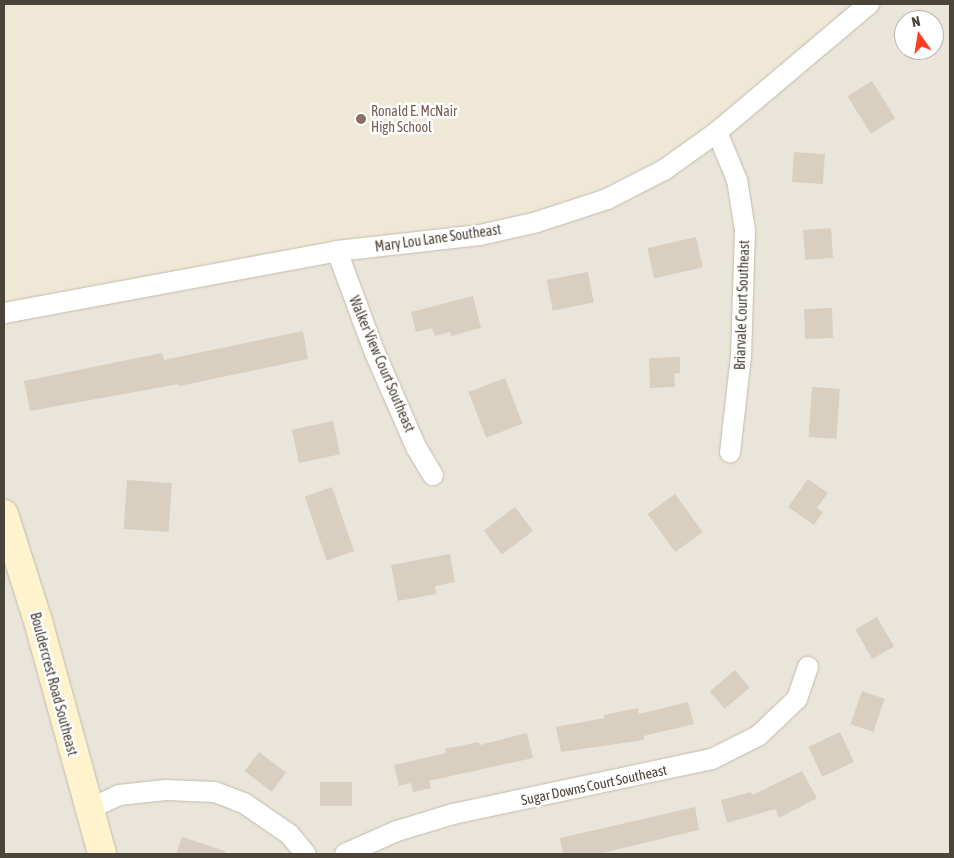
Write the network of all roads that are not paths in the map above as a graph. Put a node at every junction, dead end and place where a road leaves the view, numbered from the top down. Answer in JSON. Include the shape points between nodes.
{"nodes":[{"id":1,"x":869,"y":4,"type":"edge"},
{"id":2,"x":717,"y":132,"type":"junction"},
{"id":3,"x":337,"y":251,"type":"junction"},
{"id":4,"x":4,"y":313,"type":"edge"},
{"id":5,"x":730,"y":452,"type":"dead end"},
{"id":6,"x":433,"y":475,"type":"dead end"},
{"id":7,"x":4,"y":514,"type":"edge"},
{"id":8,"x":808,"y":667,"type":"dead end"},
{"id":9,"x":88,"y":810,"type":"junction"},
{"id":10,"x":102,"y":854,"type":"edge"},
{"id":11,"x":306,"y":854,"type":"edge"},
{"id":12,"x":346,"y":854,"type":"edge"}],
"edges":[{"from":1,"to":2,"type":"street","name":"Mary Lou Lane Southeast"},
{"from":2,"to":3,"type":"street","name":"Mary Lou Lane Southeast","via":[[664,170],[607,199],[537,222],[480,235]]},
{"from":2,"to":5,"type":"street","name":"Briarvale Court Southeast","via":[[737,180],[745,230],[741,356]]},
{"from":3,"to":4,"type":"street","name":"Mary Lou Lane Southeast"},
{"from":3,"to":6,"type":"street","name":"Walker View Court Southeast","via":[[375,353],[416,446]]},
{"from":7,"to":9,"type":"street","name":"Bouldercrest Road Southeast","via":[[54,678]]},
{"from":8,"to":12,"type":"street","name":"Sugar Downs Court Southeast","via":[[797,699],[758,736],[712,759],[453,814],[397,831]]},
{"from":9,"to":10,"type":"street","name":"Bouldercrest Road Southeast"},
{"from":9,"to":11,"type":"street","via":[[119,795],[166,790],[215,792],[244,803],[289,834]]}]}
